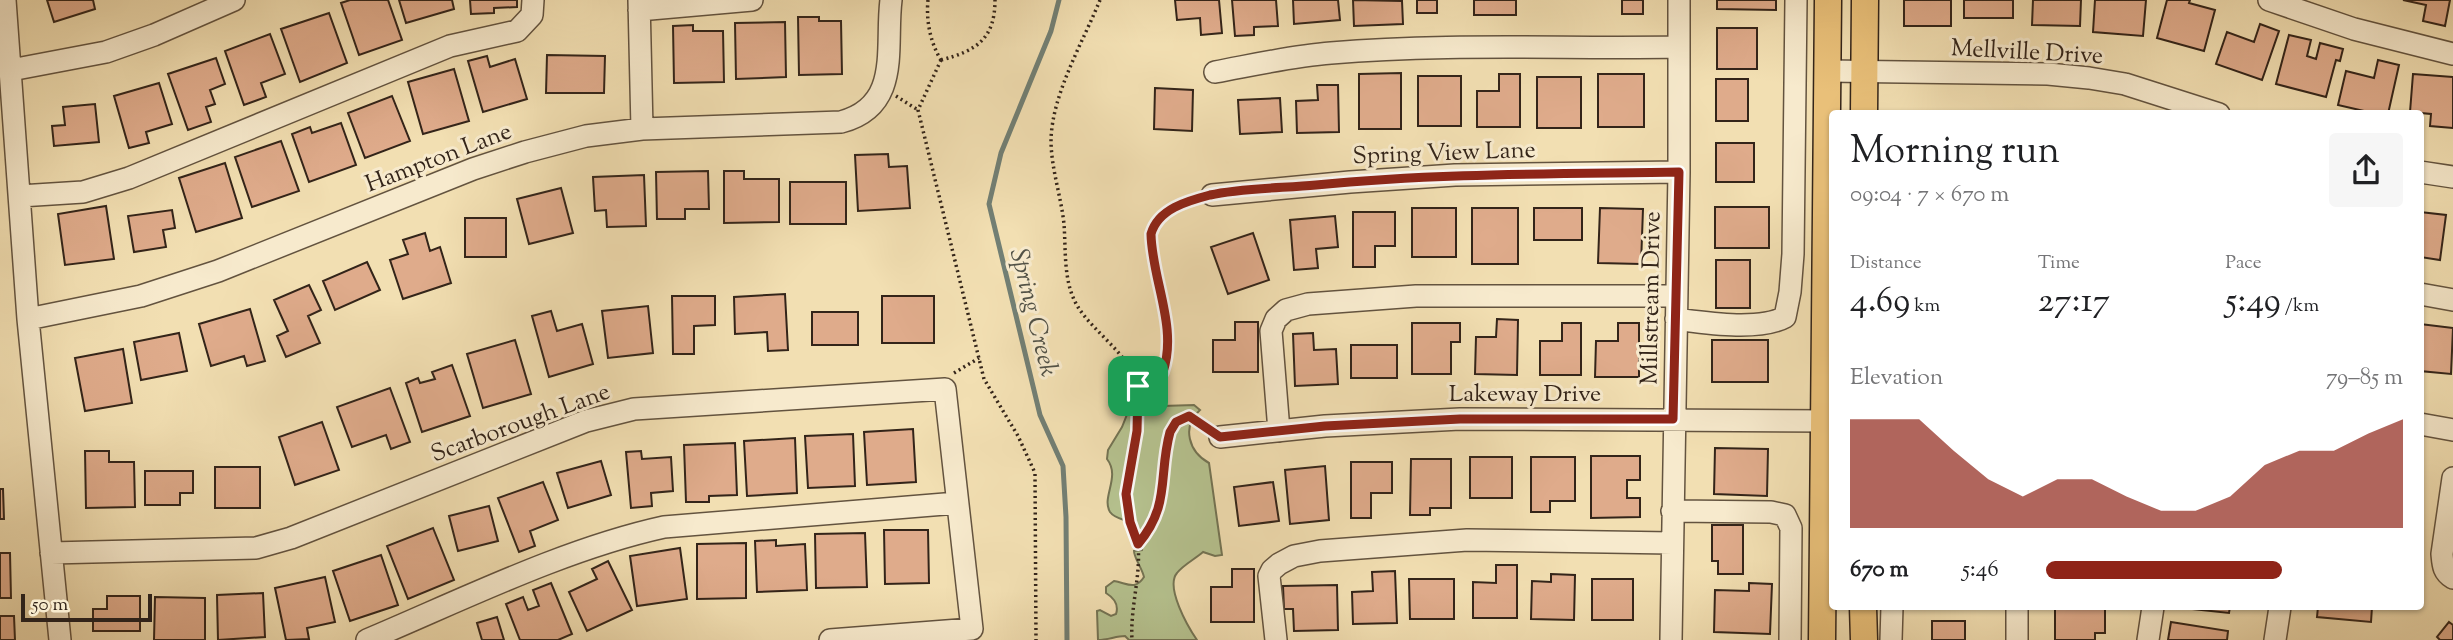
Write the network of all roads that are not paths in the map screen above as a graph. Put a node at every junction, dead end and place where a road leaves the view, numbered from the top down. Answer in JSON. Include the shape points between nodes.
{"nodes":[{"id":1,"x":5,"y":0,"type":"edge"},
{"id":2,"x":234,"y":0,"type":"edge"},
{"id":3,"x":533,"y":0,"type":"edge"},
{"id":4,"x":752,"y":0,"type":"edge"},
{"id":5,"x":891,"y":0,"type":"edge"},
{"id":6,"x":1679,"y":0,"type":"edge"},
{"id":7,"x":1796,"y":0,"type":"edge"},
{"id":8,"x":1828,"y":0,"type":"edge"},
{"id":9,"x":1865,"y":0,"type":"edge"},
{"id":10,"x":2269,"y":0,"type":"edge"},
{"id":11,"x":639,"y":5,"type":"edge"},
{"id":12,"x":1679,"y":47,"type":"junction"},
{"id":13,"x":2453,"y":54,"type":"edge"},
{"id":14,"x":11,"y":69,"type":"junction"},
{"id":15,"x":1828,"y":71,"type":"junction"},
{"id":16,"x":1864,"y":71,"type":"junction"},
{"id":17,"x":1215,"y":72,"type":"dead end"},
{"id":18,"x":1864,"y":110,"type":"edge"},
{"id":19,"x":2206,"y":110,"type":"edge"},
{"id":20,"x":642,"y":129,"type":"junction"},
{"id":21,"x":1679,"y":172,"type":"junction"},
{"id":22,"x":2424,"y":173,"type":"edge"},
{"id":23,"x":2453,"y":177,"type":"edge"},
{"id":24,"x":1212,"y":195,"type":"road end"},
{"id":25,"x":20,"y":196,"type":"junction"},
{"id":26,"x":2424,"y":295,"type":"edge"},
{"id":27,"x":1676,"y":296,"type":"junction"},
{"id":28,"x":2453,"y":300,"type":"edge"},
{"id":29,"x":1828,"y":317,"type":"edge"},
{"id":30,"x":28,"y":319,"type":"junction"},
{"id":31,"x":1676,"y":319,"type":"junction"},
{"id":32,"x":1673,"y":419,"type":"junction"},
{"id":33,"x":1828,"y":421,"type":"edge"},
{"id":34,"x":2424,"y":425,"type":"edge"},
{"id":35,"x":2453,"y":430,"type":"edge"},
{"id":36,"x":1279,"y":431,"type":"junction"},
{"id":37,"x":1220,"y":437,"type":"road end"},
{"id":38,"x":2453,"y":478,"type":"edge"},
{"id":39,"x":957,"y":503,"type":"junction"},
{"id":40,"x":1672,"y":511,"type":"junction"},
{"id":41,"x":1672,"y":543,"type":"junction"},
{"id":42,"x":51,"y":553,"type":"junction"},
{"id":43,"x":2453,"y":578,"type":"edge"},
{"id":44,"x":1864,"y":610,"type":"edge"},
{"id":45,"x":1892,"y":610,"type":"edge"},
{"id":46,"x":2017,"y":610,"type":"edge"},
{"id":47,"x":2153,"y":610,"type":"edge"},
{"id":48,"x":2280,"y":610,"type":"edge"},
{"id":49,"x":876,"y":638,"type":"edge"},
{"id":50,"x":60,"y":640,"type":"edge"},
{"id":51,"x":368,"y":640,"type":"edge"},
{"id":52,"x":830,"y":640,"type":"edge"},
{"id":53,"x":1276,"y":640,"type":"edge"},
{"id":54,"x":1671,"y":640,"type":"edge"},
{"id":55,"x":1790,"y":640,"type":"edge"},
{"id":56,"x":1822,"y":640,"type":"edge"},
{"id":57,"x":1864,"y":640,"type":"edge"},
{"id":58,"x":1891,"y":640,"type":"edge"},
{"id":59,"x":2017,"y":640,"type":"edge"},
{"id":60,"x":2148,"y":640,"type":"edge"},
{"id":61,"x":2275,"y":640,"type":"edge"}],
"edges":[{"from":1,"to":14,"type":"street"},
{"from":2,"to":14,"type":"street","via":[[106,52]]},
{"from":3,"to":25,"type":"street","via":[[532,15],[517,31],[450,46],[129,178],[83,192]]},
{"from":4,"to":11,"type":"street"},
{"from":5,"to":20,"type":"street","name":"Hampton Lane","via":[[889,57],[879,95],[857,118]]},
{"from":6,"to":12,"type":"street","name":"Millstream Drive"},
{"from":7,"to":31,"type":"street","via":[[1793,254],[1785,317],[1763,323],[1715,324]]},
{"from":8,"to":15,"type":"main road"},
{"from":9,"to":16,"type":"main road"},
{"from":10,"to":13,"type":"street","via":[[2354,29]]},
{"from":11,"to":20,"type":"street"},
{"from":12,"to":17,"type":"street","via":[[1330,53]]},
{"from":12,"to":21,"type":"street","name":"Millstream Drive"},
{"from":14,"to":25,"type":"street"},
{"from":15,"to":16,"type":"street","name":"Mellville Drive"},
{"from":15,"to":29,"type":"main road"},
{"from":16,"to":18,"type":"main road"},
{"from":16,"to":19,"type":"street","name":"Mellville Drive","via":[[2089,78],[2125,84]]},
{"from":20,"to":30,"type":"street","name":"Hampton Lane","via":[[586,136],[526,152],[218,271],[141,296]]},
{"from":21,"to":24,"type":"street","name":"Spring View Lane","via":[[1455,175]]},
{"from":21,"to":27,"type":"street","name":"Millstream Drive"},
{"from":22,"to":23,"type":"street"},
{"from":25,"to":30,"type":"street"},
{"from":26,"to":28,"type":"street"},
{"from":27,"to":31,"type":"street","name":"Millstream Drive"},
{"from":27,"to":36,"type":"street","via":[[1416,296],[1308,304],[1286,310],[1271,331]]},
{"from":29,"to":33,"type":"main road"},
{"from":30,"to":42,"type":"street"},
{"from":31,"to":32,"type":"street","name":"Millstream Drive"},
{"from":32,"to":33,"type":"street","name":"Lakeway Drive"},
{"from":32,"to":36,"type":"street","name":"Lakeway Drive","via":[[1460,419]]},
{"from":32,"to":40,"type":"street","name":"Millstream Drive"},
{"from":33,"to":56,"type":"main road"},
{"from":34,"to":35,"type":"street"},
{"from":36,"to":37,"type":"street","name":"Lakeway Drive"},
{"from":38,"to":43,"type":"street","via":[[2442,554],[2446,574]]},
{"from":39,"to":42,"type":"street","name":"Scarborough Lane","via":[[945,389],[634,408],[586,421],[256,548]]},
{"from":39,"to":49,"type":"street","via":[[972,629]]},
{"from":39,"to":51,"type":"street","via":[[664,527],[628,535]]},
{"from":40,"to":41,"type":"street","name":"Millstream Drive"},
{"from":40,"to":55,"type":"street","via":[[1785,515],[1791,528]]},
{"from":41,"to":53,"type":"street","via":[[1466,540],[1294,556],[1269,576]]},
{"from":41,"to":54,"type":"street","name":"Millstream Drive"},
{"from":42,"to":50,"type":"street"},
{"from":44,"to":57,"type":"main road"},
{"from":45,"to":58,"type":"street"},
{"from":46,"to":59,"type":"street"},
{"from":47,"to":60,"type":"street"},
{"from":48,"to":61,"type":"street"},
{"from":49,"to":52,"type":"street"}]}
